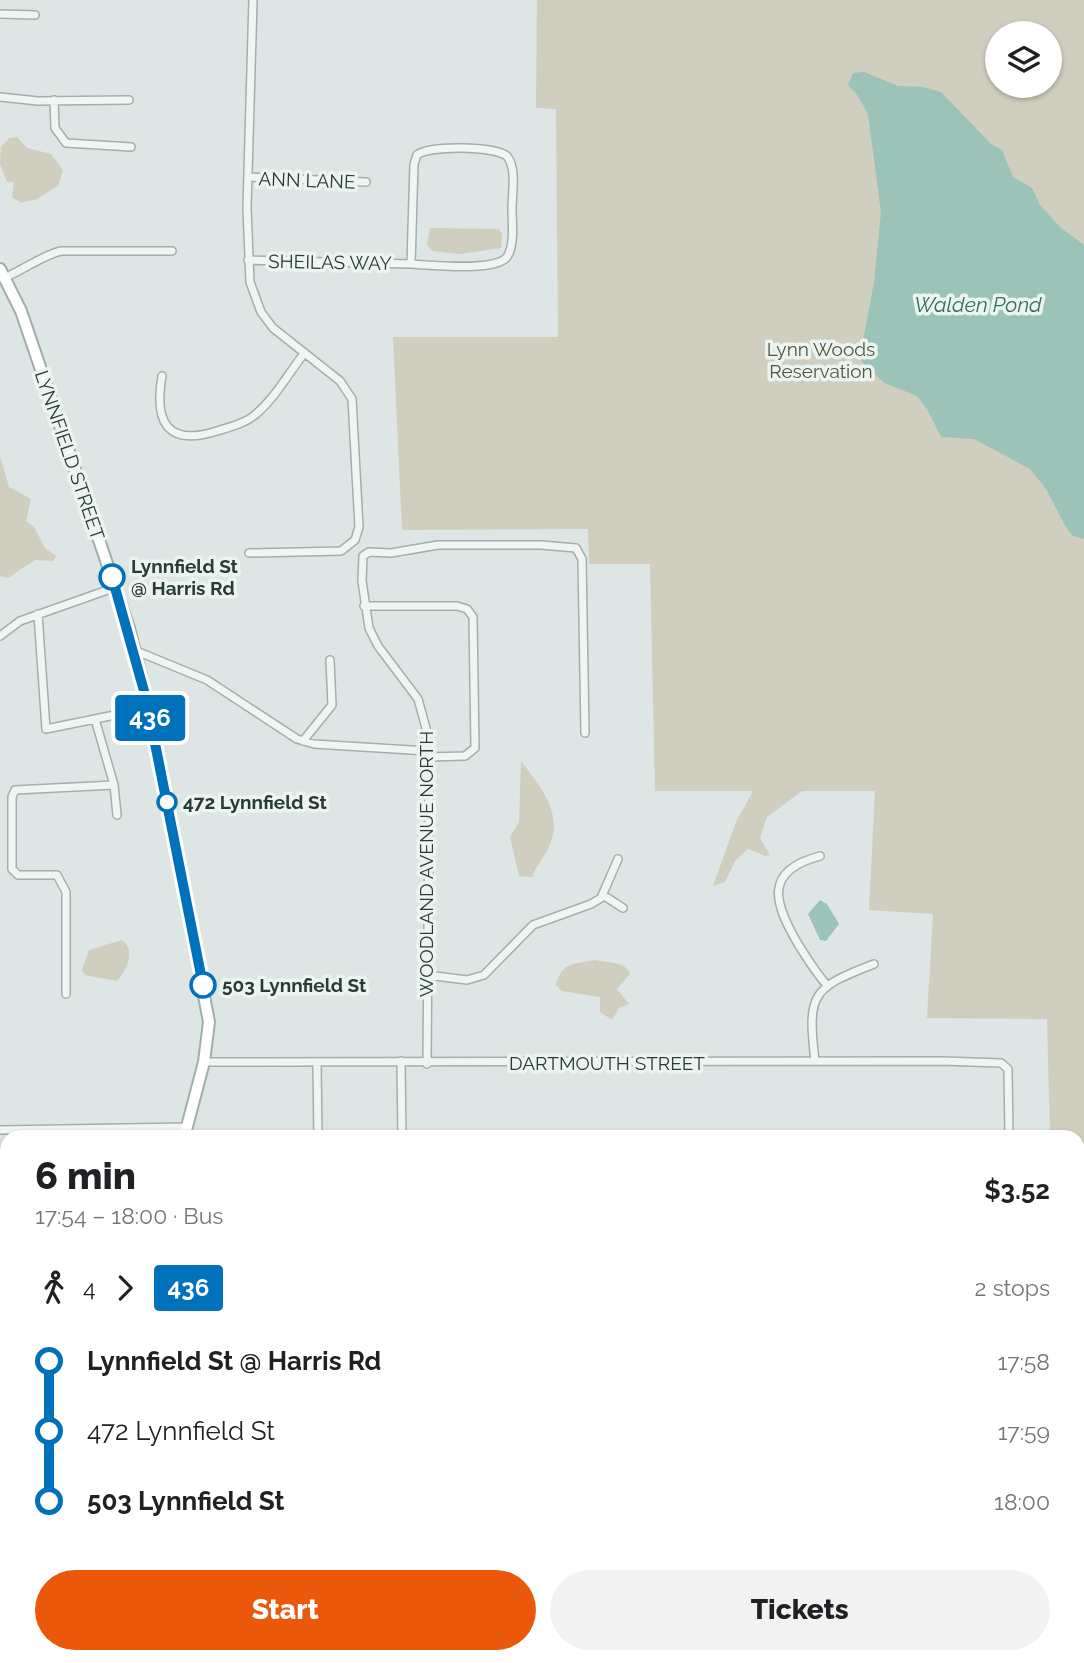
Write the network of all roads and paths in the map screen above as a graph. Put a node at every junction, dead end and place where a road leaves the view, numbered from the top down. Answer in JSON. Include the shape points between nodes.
{"nodes":[{"id":1,"x":253,"y":0,"type":"edge"},
{"id":2,"x":0,"y":13,"type":"edge"},
{"id":3,"x":35,"y":15,"type":"dead end"},
{"id":4,"x":0,"y":97,"type":"edge"},
{"id":5,"x":54,"y":100,"type":"junction"},
{"id":6,"x":129,"y":100,"type":"dead end"},
{"id":7,"x":131,"y":147,"type":"dead end"},
{"id":8,"x":248,"y":177,"type":"junction"},
{"id":9,"x":366,"y":182,"type":"dead end"},
{"id":10,"x":172,"y":250,"type":"dead end"},
{"id":11,"x":248,"y":260,"type":"junction"},
{"id":12,"x":411,"y":264,"type":"junction"},
{"id":13,"x":2,"y":274,"type":"edge"},
{"id":14,"x":303,"y":355,"type":"junction"},
{"id":15,"x":162,"y":376,"type":"dead end"},
{"id":16,"x":248,"y":553,"type":"dead end"},
{"id":17,"x":116,"y":587,"type":"junction"},
{"id":18,"x":364,"y":606,"type":"junction"},
{"id":19,"x":38,"y":614,"type":"junction"},
{"id":20,"x":0,"y":636,"type":"edge"},
{"id":21,"x":134,"y":650,"type":"junction"},
{"id":22,"x":330,"y":660,"type":"dead end"},
{"id":23,"x":149,"y":708,"type":"junction"},
{"id":24,"x":95,"y":719,"type":"junction"},
{"id":25,"x":585,"y":733,"type":"dead end"},
{"id":26,"x":303,"y":741,"type":"junction"},
{"id":27,"x":428,"y":754,"type":"junction"},
{"id":28,"x":114,"y":785,"type":"junction"},
{"id":29,"x":117,"y":815,"type":"dead end"},
{"id":30,"x":820,"y":856,"type":"dead end"},
{"id":31,"x":618,"y":859,"type":"dead end"},
{"id":32,"x":603,"y":895,"type":"junction"},
{"id":33,"x":624,"y":908,"type":"dead end"},
{"id":34,"x":874,"y":964,"type":"dead end"},
{"id":35,"x":427,"y":975,"type":"junction"},
{"id":36,"x":826,"y":984,"type":"junction"},
{"id":37,"x":66,"y":994,"type":"dead end"},
{"id":38,"x":401,"y":1061,"type":"junction"},
{"id":39,"x":815,"y":1061,"type":"junction"},
{"id":40,"x":204,"y":1062,"type":"junction"},
{"id":41,"x":317,"y":1064,"type":"junction"},
{"id":42,"x":427,"y":1064,"type":"junction"},
{"id":43,"x":187,"y":1130,"type":"edge"},
{"id":44,"x":318,"y":1130,"type":"edge"},
{"id":45,"x":402,"y":1130,"type":"edge"},
{"id":46,"x":1009,"y":1130,"type":"edge"}],
"edges":[{"from":1,"to":8,"type":"street"},
{"from":2,"to":3,"type":"street"},
{"from":4,"to":5,"type":"street"},
{"from":5,"to":6,"type":"street"},
{"from":5,"to":7,"type":"street","via":[[55,128],[66,143]]},
{"from":8,"to":9,"type":"street","name":"ANN LANE"},
{"from":8,"to":11,"type":"street"},
{"from":10,"to":13,"type":"street","via":[[61,251]]},
{"from":11,"to":12,"type":"street","name":"SHEILAS WAY"},
{"from":11,"to":14,"type":"street","via":[[261,312]]},
{"from":12,"to":12,"type":"street","name":"SHEILAS WAY","via":[[492,266],[506,258],[511,247],[513,167],[507,156],[493,150],[431,149],[417,156]]},
{"from":13,"to":17,"type":"main road","name":"LYNNFIELD STREET","via":[[20,312]]},
{"from":14,"to":15,"type":"street","via":[[256,415],[194,438],[173,432],[161,417]]},
{"from":14,"to":16,"type":"street","via":[[340,381],[352,399],[357,536],[349,546],[329,552]]},
{"from":17,"to":19,"type":"street"},
{"from":17,"to":21,"type":"main road","name":"LYNNFIELD STREET"},
{"from":18,"to":25,"type":"street","name":"WOODLAND AVENUE NORTH","via":[[363,556],[369,552],[438,545],[576,548],[582,559]]},
{"from":18,"to":27,"type":"street","name":"WOODLAND AVENUE NORTH","via":[[378,646],[418,699]]},
{"from":18,"to":27,"type":"street","via":[[461,606],[473,617],[475,748],[465,756]]},
{"from":19,"to":20,"type":"street"},
{"from":19,"to":24,"type":"street","via":[[46,729]]},
{"from":21,"to":23,"type":"main road","name":"LYNNFIELD STREET"},
{"from":21,"to":26,"type":"street","via":[[207,680]]},
{"from":22,"to":26,"type":"street","via":[[332,705]]},
{"from":23,"to":24,"type":"street"},
{"from":23,"to":40,"type":"main road","name":"LYNNFIELD STREET","via":[[207,1007]]},
{"from":24,"to":28,"type":"street"},
{"from":26,"to":27,"type":"street"},
{"from":27,"to":35,"type":"street","name":"WOODLAND AVENUE NORTH"},
{"from":28,"to":29,"type":"street"},
{"from":28,"to":37,"type":"street","via":[[15,790],[12,797],[12,869],[18,874],[57,876],[66,892]]},
{"from":30,"to":36,"type":"street","via":[[791,867],[780,885],[779,900],[785,922]]},
{"from":31,"to":32,"type":"street"},
{"from":32,"to":33,"type":"street"},
{"from":32,"to":35,"type":"street","via":[[591,904],[536,923],[484,975],[467,980]]},
{"from":34,"to":36,"type":"street"},
{"from":35,"to":42,"type":"street","name":"WOODLAND AVENUE NORTH"},
{"from":36,"to":39,"type":"street","via":[[814,1006]]},
{"from":38,"to":41,"type":"street","name":"DARTMOUTH STREET"},
{"from":38,"to":42,"type":"street","name":"DARTMOUTH STREET"},
{"from":38,"to":45,"type":"street"},
{"from":39,"to":42,"type":"street","name":"DARTMOUTH STREET"},
{"from":39,"to":46,"type":"street","name":"DARTMOUTH STREET","via":[[1001,1063],[1008,1069]]},
{"from":40,"to":41,"type":"street","name":"DARTMOUTH STREET"},
{"from":40,"to":43,"type":"main road","name":"LYNNFIELD STREET"},
{"from":41,"to":44,"type":"street"}]}
